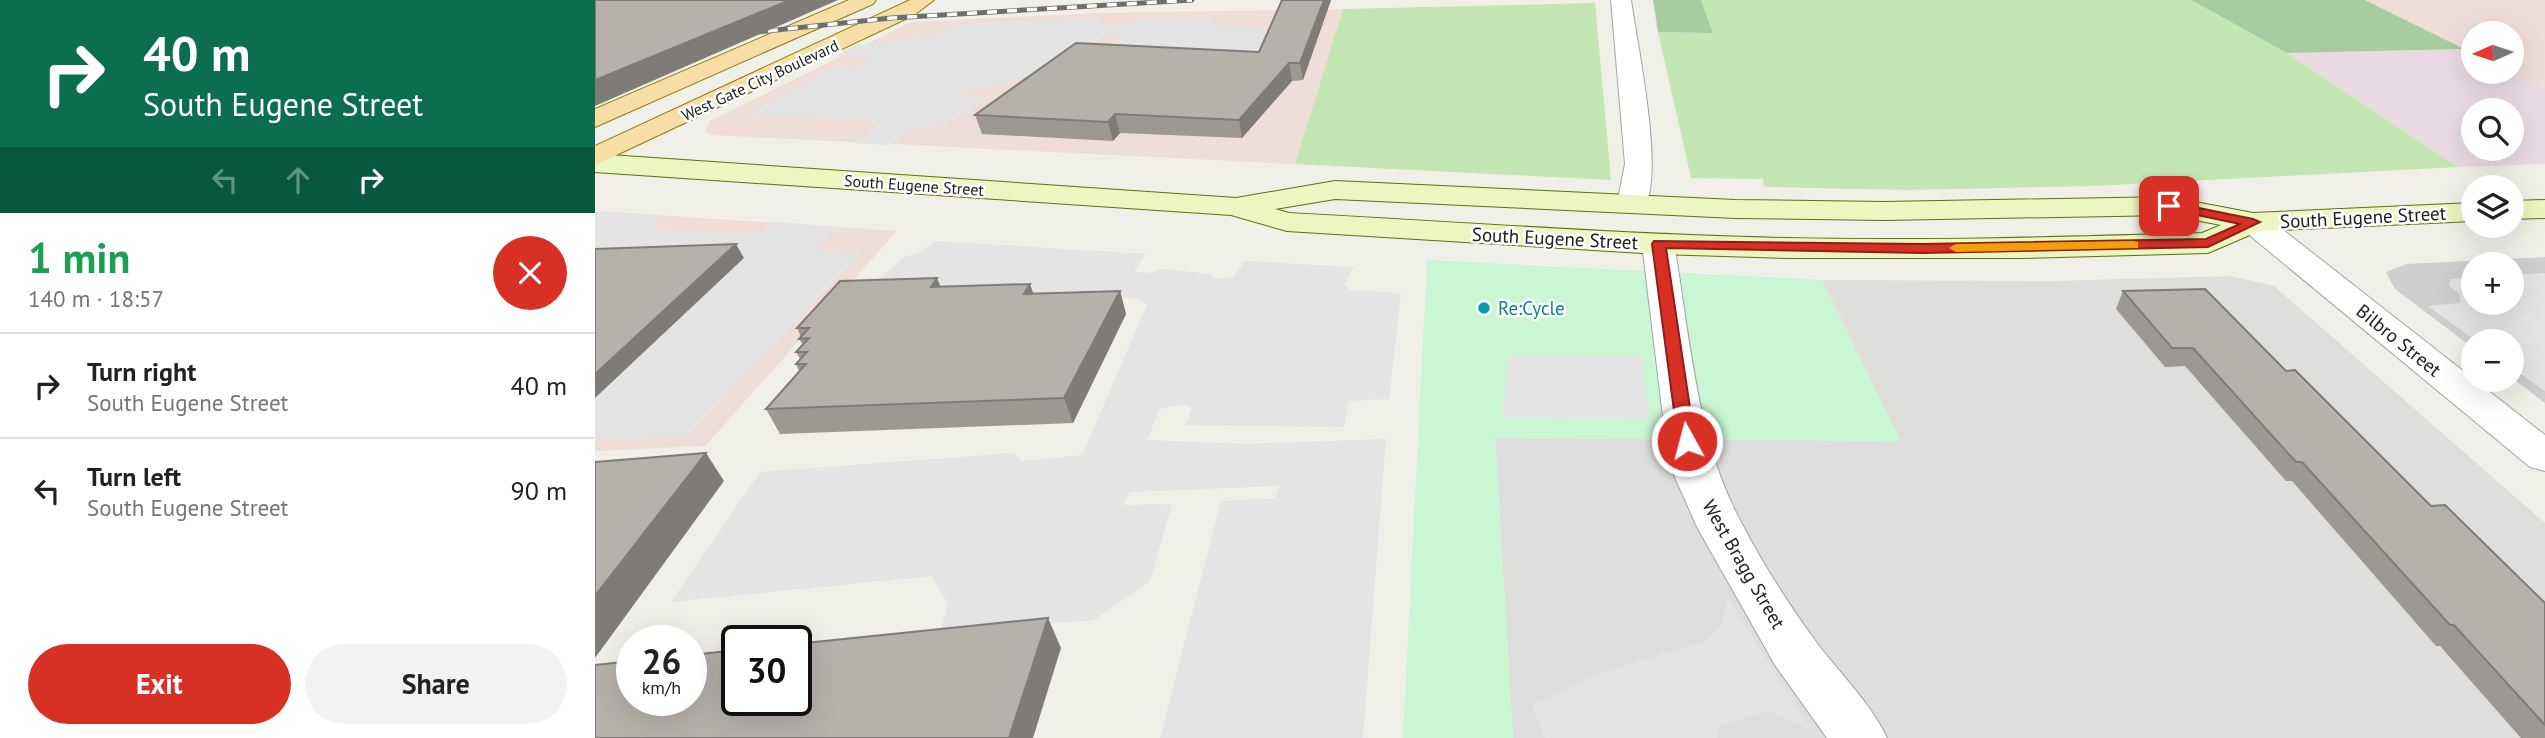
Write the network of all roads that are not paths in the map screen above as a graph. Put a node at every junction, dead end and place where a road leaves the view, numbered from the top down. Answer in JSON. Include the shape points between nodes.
{"nodes":[{"id":1,"x":866,"y":0,"type":"edge"},
{"id":2,"x":924,"y":0,"type":"edge"},
{"id":3,"x":1621,"y":0,"type":"edge"},
{"id":4,"x":595,"y":119,"type":"edge"},
{"id":5,"x":595,"y":157,"type":"edge"},
{"id":6,"x":595,"y":163,"type":"edge"},
{"id":7,"x":1632,"y":204,"type":"junction"},
{"id":8,"x":1233,"y":206,"type":"junction"},
{"id":9,"x":2545,"y":209,"type":"edge"},
{"id":10,"x":2524,"y":210,"type":"edge"},
{"id":11,"x":2461,"y":213,"type":"edge"},
{"id":12,"x":2253,"y":222,"type":"junction"},
{"id":13,"x":1658,"y":244,"type":"junction"},
{"id":14,"x":2545,"y":457,"type":"edge"},
{"id":15,"x":1859,"y":738,"type":"edge"}],
"edges":[{"from":1,"to":4,"type":"main road","name":"West Gate City Boulevard"},
{"from":2,"to":5,"type":"main road","name":"West Gate City Boulevard"},
{"from":3,"to":7,"type":"street","via":[[1639,164]]},
{"from":6,"to":8,"type":"main road","name":"South Eugene Street"},
{"from":7,"to":8,"type":"main road","name":"South Eugene Street","via":[[1335,190]]},
{"from":7,"to":12,"type":"main road","name":"South Eugene Street","via":[[1884,211],[2169,206]]},
{"from":8,"to":13,"type":"main road","name":"South Eugene Street","via":[[1287,222]]},
{"from":9,"to":10,"type":"main road"},
{"from":11,"to":12,"type":"main road","name":"South Eugene Street"},
{"from":12,"to":13,"type":"main road","name":"South Eugene Street","via":[[2208,243],[1939,248]]},
{"from":12,"to":14,"type":"street","name":"Bilbro Street"},
{"from":13,"to":15,"type":"street","name":"West Bragg Street","via":[[1696,475],[1720,527],[1794,650]]}]}
